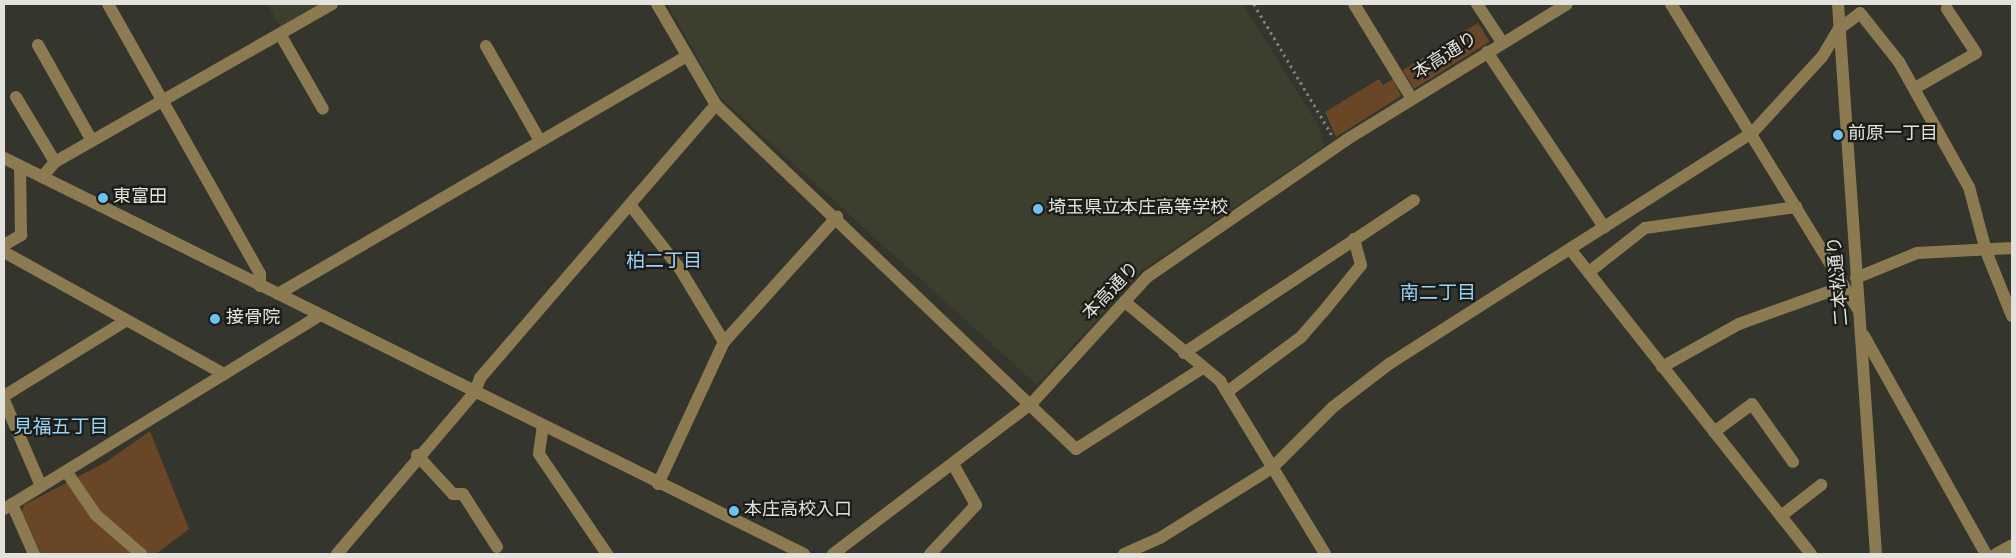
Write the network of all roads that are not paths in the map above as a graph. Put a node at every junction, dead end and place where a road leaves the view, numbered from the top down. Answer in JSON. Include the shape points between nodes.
{"nodes":[{"id":1,"x":108,"y":4,"type":"edge"},
{"id":2,"x":332,"y":4,"type":"edge"},
{"id":3,"x":657,"y":4,"type":"edge"},
{"id":4,"x":1354,"y":4,"type":"edge"},
{"id":5,"x":1477,"y":4,"type":"edge"},
{"id":6,"x":1567,"y":4,"type":"edge"},
{"id":7,"x":1671,"y":4,"type":"edge"},
{"id":8,"x":1838,"y":4,"type":"edge"},
{"id":9,"x":1870,"y":4,"type":"edge"},
{"id":10,"x":1947,"y":9,"type":"dead end"},
{"id":11,"x":1860,"y":13,"type":"junction"},
{"id":12,"x":1840,"y":29,"type":"junction"},
{"id":13,"x":280,"y":34,"type":"junction"},
{"id":14,"x":1502,"y":42,"type":"junction"},
{"id":15,"x":38,"y":45,"type":"dead end"},
{"id":16,"x":486,"y":46,"type":"dead end"},
{"id":17,"x":1487,"y":52,"type":"junction"},
{"id":18,"x":687,"y":56,"type":"junction"},
{"id":19,"x":1915,"y":88,"type":"junction"},
{"id":20,"x":16,"y":97,"type":"dead end"},
{"id":21,"x":1412,"y":99,"type":"junction"},
{"id":22,"x":163,"y":100,"type":"junction"},
{"id":23,"x":716,"y":105,"type":"junction"},
{"id":24,"x":323,"y":109,"type":"dead end"},
{"id":25,"x":1752,"y":133,"type":"junction"},
{"id":26,"x":92,"y":140,"type":"junction"},
{"id":27,"x":540,"y":141,"type":"junction"},
{"id":28,"x":4,"y":158,"type":"edge"},
{"id":29,"x":54,"y":162,"type":"junction"},
{"id":30,"x":20,"y":166,"type":"junction"},
{"id":31,"x":42,"y":177,"type":"junction"},
{"id":32,"x":1414,"y":200,"type":"dead end"},
{"id":33,"x":632,"y":206,"type":"junction"},
{"id":34,"x":1797,"y":207,"type":"junction"},
{"id":35,"x":837,"y":217,"type":"junction"},
{"id":36,"x":1604,"y":227,"type":"junction"},
{"id":37,"x":1354,"y":239,"type":"junction"},
{"id":38,"x":4,"y":246,"type":"edge"},
{"id":39,"x":2012,"y":248,"type":"edge"},
{"id":40,"x":1570,"y":249,"type":"junction"},
{"id":41,"x":1986,"y":251,"type":"junction"},
{"id":42,"x":4,"y":252,"type":"edge"},
{"id":43,"x":1589,"y":272,"type":"junction"},
{"id":44,"x":1856,"y":278,"type":"junction"},
{"id":45,"x":260,"y":286,"type":"junction"},
{"id":46,"x":1842,"y":287,"type":"junction"},
{"id":47,"x":278,"y":294,"type":"junction"},
{"id":48,"x":1125,"y":302,"type":"junction"},
{"id":49,"x":1858,"y":309,"type":"junction"},
{"id":50,"x":319,"y":316,"type":"junction"},
{"id":51,"x":2012,"y":316,"type":"edge"},
{"id":52,"x":124,"y":322,"type":"junction"},
{"id":53,"x":1862,"y":333,"type":"junction"},
{"id":54,"x":724,"y":342,"type":"junction"},
{"id":55,"x":1184,"y":353,"type":"junction"},
{"id":56,"x":1662,"y":367,"type":"junction"},
{"id":57,"x":1201,"y":369,"type":"junction"},
{"id":58,"x":224,"y":374,"type":"junction"},
{"id":59,"x":475,"y":392,"type":"junction"},
{"id":60,"x":1226,"y":392,"type":"junction"},
{"id":61,"x":4,"y":396,"type":"edge"},
{"id":62,"x":4,"y":400,"type":"edge"},
{"id":63,"x":1032,"y":403,"type":"junction"},
{"id":64,"x":542,"y":425,"type":"junction"},
{"id":65,"x":1714,"y":432,"type":"junction"},
{"id":66,"x":417,"y":455,"type":"junction"},
{"id":67,"x":1793,"y":462,"type":"dead end"},
{"id":68,"x":954,"y":466,"type":"junction"},
{"id":69,"x":1272,"y":468,"type":"junction"},
{"id":70,"x":68,"y":474,"type":"junction"},
{"id":71,"x":658,"y":484,"type":"junction"},
{"id":72,"x":1821,"y":485,"type":"dead end"},
{"id":73,"x":41,"y":486,"type":"junction"},
{"id":74,"x":8,"y":506,"type":"edge"},
{"id":75,"x":1781,"y":516,"type":"junction"},
{"id":76,"x":2012,"y":545,"type":"edge"},
{"id":77,"x":497,"y":547,"type":"dead end"},
{"id":78,"x":34,"y":554,"type":"edge"},
{"id":79,"x":141,"y":554,"type":"edge"},
{"id":80,"x":338,"y":554,"type":"edge"},
{"id":81,"x":607,"y":554,"type":"edge"},
{"id":82,"x":804,"y":554,"type":"edge"},
{"id":83,"x":832,"y":554,"type":"edge"},
{"id":84,"x":930,"y":554,"type":"edge"},
{"id":85,"x":1124,"y":554,"type":"edge"},
{"id":86,"x":1325,"y":554,"type":"edge"},
{"id":87,"x":1811,"y":554,"type":"edge"},
{"id":88,"x":1876,"y":554,"type":"edge"},
{"id":89,"x":1986,"y":554,"type":"edge"},
{"id":90,"x":1996,"y":554,"type":"edge"}],
"edges":[{"from":1,"to":22,"type":"street"},
{"from":2,"to":13,"type":"street"},
{"from":3,"to":18,"type":"street"},
{"from":4,"to":21,"type":"street"},
{"from":5,"to":14,"type":"street"},
{"from":6,"to":14,"type":"street","name":"本高通り"},
{"from":7,"to":25,"type":"street"},
{"from":8,"to":12,"type":"street","name":"二本松通り"},
{"from":9,"to":11,"type":"street"},
{"from":10,"to":19,"type":"street","via":[[1976,53]]},
{"from":11,"to":12,"type":"street"},
{"from":11,"to":19,"type":"street"},
{"from":12,"to":25,"type":"street","via":[[1822,57]]},
{"from":12,"to":44,"type":"street","name":"二本松通り"},
{"from":13,"to":22,"type":"street"},
{"from":13,"to":24,"type":"street"},
{"from":14,"to":17,"type":"street","name":"本高通り"},
{"from":15,"to":26,"type":"street"},
{"from":16,"to":27,"type":"street"},
{"from":17,"to":21,"type":"street","name":"本高通り"},
{"from":17,"to":36,"type":"street"},
{"from":18,"to":23,"type":"street"},
{"from":18,"to":27,"type":"street"},
{"from":19,"to":41,"type":"street","via":[[1969,187]]},
{"from":20,"to":29,"type":"street"},
{"from":21,"to":48,"type":"street","name":"本高通り","via":[[1337,146],[1147,277]]},
{"from":22,"to":26,"type":"street"},
{"from":22,"to":45,"type":"street","via":[[260,274]]},
{"from":23,"to":33,"type":"street"},
{"from":23,"to":35,"type":"street"},
{"from":25,"to":34,"type":"street"},
{"from":25,"to":36,"type":"street"},
{"from":26,"to":29,"type":"street"},
{"from":27,"to":47,"type":"street"},
{"from":28,"to":30,"type":"street"},
{"from":29,"to":31,"type":"street"},
{"from":30,"to":31,"type":"street"},
{"from":30,"to":38,"type":"street","via":[[22,235]]},
{"from":31,"to":45,"type":"street"},
{"from":32,"to":37,"type":"street"},
{"from":33,"to":54,"type":"street","via":[[680,269]]},
{"from":33,"to":59,"type":"street","via":[[480,378]]},
{"from":34,"to":43,"type":"street","via":[[1645,228]]},
{"from":34,"to":46,"type":"street"},
{"from":35,"to":54,"type":"street"},
{"from":35,"to":63,"type":"street"},
{"from":36,"to":40,"type":"street"},
{"from":37,"to":55,"type":"street"},
{"from":37,"to":60,"type":"street","via":[[1361,265],[1323,312],[1301,336]]},
{"from":39,"to":41,"type":"street"},
{"from":40,"to":43,"type":"street"},
{"from":40,"to":69,"type":"street","via":[[1389,364],[1333,407]]},
{"from":41,"to":44,"type":"street","via":[[1917,253]]},
{"from":41,"to":51,"type":"street"},
{"from":42,"to":52,"type":"street"},
{"from":43,"to":56,"type":"street"},
{"from":44,"to":49,"type":"street","name":"二本松通り"},
{"from":45,"to":47,"type":"street"},
{"from":46,"to":49,"type":"street"},
{"from":46,"to":56,"type":"street","via":[[1739,324]]},
{"from":47,"to":50,"type":"street"},
{"from":48,"to":55,"type":"street"},
{"from":48,"to":63,"type":"street","name":"本高通り"},
{"from":49,"to":53,"type":"street","name":"二本松通り"},
{"from":50,"to":58,"type":"street"},
{"from":50,"to":59,"type":"street"},
{"from":52,"to":58,"type":"street"},
{"from":52,"to":61,"type":"street"},
{"from":53,"to":88,"type":"street","name":"二本松通り"},
{"from":53,"to":89,"type":"street"},
{"from":54,"to":71,"type":"street"},
{"from":55,"to":57,"type":"street"},
{"from":56,"to":65,"type":"street"},
{"from":57,"to":60,"type":"street"},
{"from":57,"to":63,"type":"street","via":[[1076,449]]},
{"from":58,"to":70,"type":"street"},
{"from":59,"to":64,"type":"street"},
{"from":59,"to":66,"type":"street"},
{"from":60,"to":69,"type":"street"},
{"from":62,"to":73,"type":"street"},
{"from":63,"to":68,"type":"street","name":"本高通り"},
{"from":64,"to":71,"type":"street"},
{"from":64,"to":81,"type":"street","via":[[539,454]]},
{"from":65,"to":67,"type":"street","via":[[1752,404]]},
{"from":65,"to":75,"type":"street"},
{"from":66,"to":77,"type":"street","via":[[453,494],[463,494]]},
{"from":66,"to":80,"type":"street"},
{"from":68,"to":83,"type":"street","name":"本高通り"},
{"from":68,"to":84,"type":"street","via":[[976,505]]},
{"from":69,"to":85,"type":"street","via":[[1160,538]]},
{"from":69,"to":86,"type":"street"},
{"from":70,"to":73,"type":"street"},
{"from":70,"to":79,"type":"street","via":[[96,515]]},
{"from":71,"to":82,"type":"street"},
{"from":72,"to":75,"type":"street"},
{"from":73,"to":74,"type":"street"},
{"from":74,"to":78,"type":"street"},
{"from":75,"to":87,"type":"street"},
{"from":76,"to":90,"type":"street"}]}
